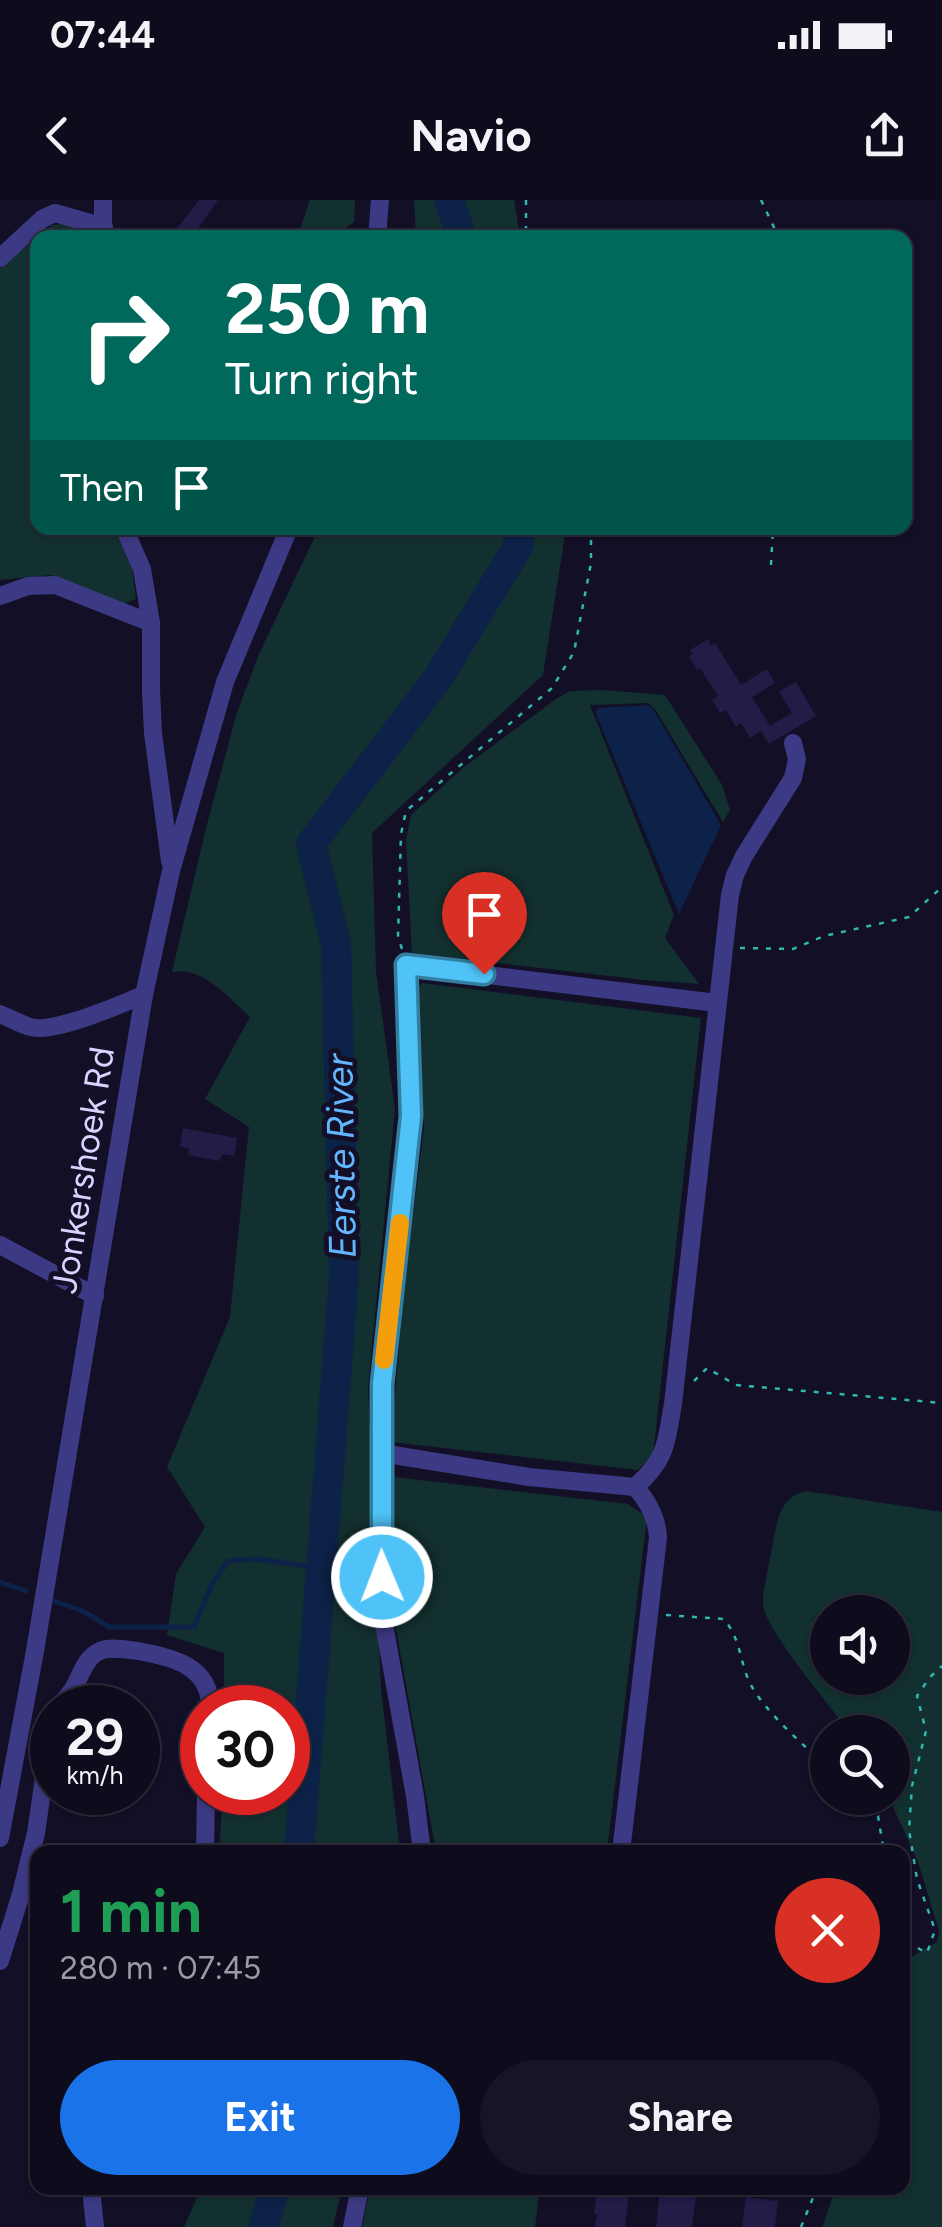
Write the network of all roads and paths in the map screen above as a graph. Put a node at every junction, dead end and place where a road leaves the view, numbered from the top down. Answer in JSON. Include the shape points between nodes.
{"nodes":[{"id":1,"x":103,"y":200,"type":"edge"},
{"id":2,"x":380,"y":200,"type":"edge"},
{"id":3,"x":526,"y":200,"type":"edge"},
{"id":4,"x":762,"y":200,"type":"edge"},
{"id":5,"x":30,"y":230,"type":"edge"},
{"id":6,"x":30,"y":230,"type":"edge"},
{"id":7,"x":98,"y":230,"type":"edge"},
{"id":8,"x":103,"y":230,"type":"edge"},
{"id":9,"x":378,"y":230,"type":"edge"},
{"id":10,"x":526,"y":230,"type":"edge"},
{"id":11,"x":776,"y":230,"type":"edge"},
{"id":12,"x":0,"y":258,"type":"edge"},
{"id":13,"x":127,"y":535,"type":"edge"},
{"id":14,"x":286,"y":535,"type":"edge"},
{"id":15,"x":591,"y":535,"type":"edge"},
{"id":16,"x":773,"y":535,"type":"edge"},
{"id":17,"x":771,"y":566,"type":"dead end"},
{"id":18,"x":0,"y":596,"type":"edge"},
{"id":19,"x":151,"y":623,"type":"junction"},
{"id":20,"x":793,"y":743,"type":"dead end"},
{"id":21,"x":171,"y":871,"type":"junction"},
{"id":22,"x":942,"y":887,"type":"edge"},
{"id":23,"x":723,"y":948,"type":"junction"},
{"id":24,"x":406,"y":965,"type":"junction"},
{"id":25,"x":144,"y":996,"type":"junction"},
{"id":26,"x":717,"y":1003,"type":"junction"},
{"id":27,"x":0,"y":1014,"type":"edge"},
{"id":28,"x":0,"y":1245,"type":"edge"},
{"id":29,"x":96,"y":1296,"type":"junction"},
{"id":30,"x":696,"y":1380,"type":"dead end"},
{"id":31,"x":940,"y":1402,"type":"edge"},
{"id":32,"x":381,"y":1453,"type":"junction"},
{"id":33,"x":635,"y":1486,"type":"junction"},
{"id":34,"x":650,"y":1612,"type":"junction"},
{"id":35,"x":942,"y":1666,"type":"edge"},
{"id":36,"x":75,"y":1685,"type":"edge"},
{"id":37,"x":206,"y":1685,"type":"edge"},
{"id":38,"x":810,"y":1751,"type":"edge"},
{"id":39,"x":39,"y":1815,"type":"edge"},
{"id":40,"x":206,"y":1815,"type":"edge"},
{"id":41,"x":877,"y":1815,"type":"edge"},
{"id":42,"x":0,"y":1838,"type":"edge"},
{"id":43,"x":33,"y":1845,"type":"edge"},
{"id":44,"x":205,"y":1845,"type":"edge"},
{"id":45,"x":421,"y":1845,"type":"edge"},
{"id":46,"x":622,"y":1845,"type":"edge"},
{"id":47,"x":883,"y":1845,"type":"edge"},
{"id":48,"x":30,"y":1854,"type":"edge"},
{"id":49,"x":910,"y":1944,"type":"edge"},
{"id":50,"x":0,"y":1962,"type":"edge"},
{"id":51,"x":92,"y":2195,"type":"edge"},
{"id":52,"x":359,"y":2195,"type":"edge"},
{"id":53,"x":814,"y":2195,"type":"edge"},
{"id":54,"x":95,"y":2227,"type":"edge"},
{"id":55,"x":352,"y":2227,"type":"edge"},
{"id":56,"x":801,"y":2227,"type":"edge"}],
"edges":[{"from":1,"to":8,"type":"street"},
{"from":2,"to":9,"type":"street"},
{"from":3,"to":10,"type":"path"},
{"from":4,"to":11,"type":"path"},
{"from":5,"to":12,"type":"street"},
{"from":6,"to":7,"type":"street","via":[[55,213]]},
{"from":13,"to":19,"type":"street","via":[[142,569]]},
{"from":14,"to":21,"type":"street","name":"Jonkershoek Rd","via":[[225,682]]},
{"from":15,"to":24,"type":"path","via":[[574,652],[552,688],[406,811],[398,937]]},
{"from":16,"to":17,"type":"path"},
{"from":18,"to":19,"type":"street","via":[[54,585]]},
{"from":19,"to":21,"type":"street","via":[[154,733]]},
{"from":20,"to":23,"type":"street","via":[[793,778],[735,875]]},
{"from":21,"to":25,"type":"street","name":"Jonkershoek Rd"},
{"from":22,"to":23,"type":"path","via":[[909,917],[793,949]]},
{"from":23,"to":26,"type":"street"},
{"from":24,"to":26,"type":"street"},
{"from":24,"to":32,"type":"street","via":[[410,1132],[382,1384]]},
{"from":25,"to":27,"type":"street","via":[[44,1028]]},
{"from":25,"to":29,"type":"street","name":"Jonkershoek Rd"},
{"from":26,"to":33,"type":"street","via":[[667,1442],[658,1464]]},
{"from":28,"to":29,"type":"street"},
{"from":29,"to":42,"type":"street","name":"Jonkershoek Rd"},
{"from":30,"to":31,"type":"path","via":[[707,1368],[736,1385]]},
{"from":32,"to":33,"type":"street"},
{"from":32,"to":45,"type":"street","via":[[382,1613]]},
{"from":33,"to":34,"type":"street","via":[[657,1523]]},
{"from":34,"to":38,"type":"path","via":[[724,1618],[735,1632],[751,1686]]},
{"from":34,"to":46,"type":"street"},
{"from":35,"to":49,"type":"path","via":[[917,1696],[926,1732],[912,1786],[910,1830],[917,1879],[935,1930],[927,1954]]},
{"from":36,"to":37,"type":"street","via":[[91,1656],[110,1648],[178,1660]]},
{"from":39,"to":43,"type":"street"},
{"from":40,"to":44,"type":"street"},
{"from":41,"to":47,"type":"path"},
{"from":48,"to":50,"type":"street"},
{"from":51,"to":54,"type":"street"},
{"from":52,"to":55,"type":"street"},
{"from":53,"to":56,"type":"path"}]}
